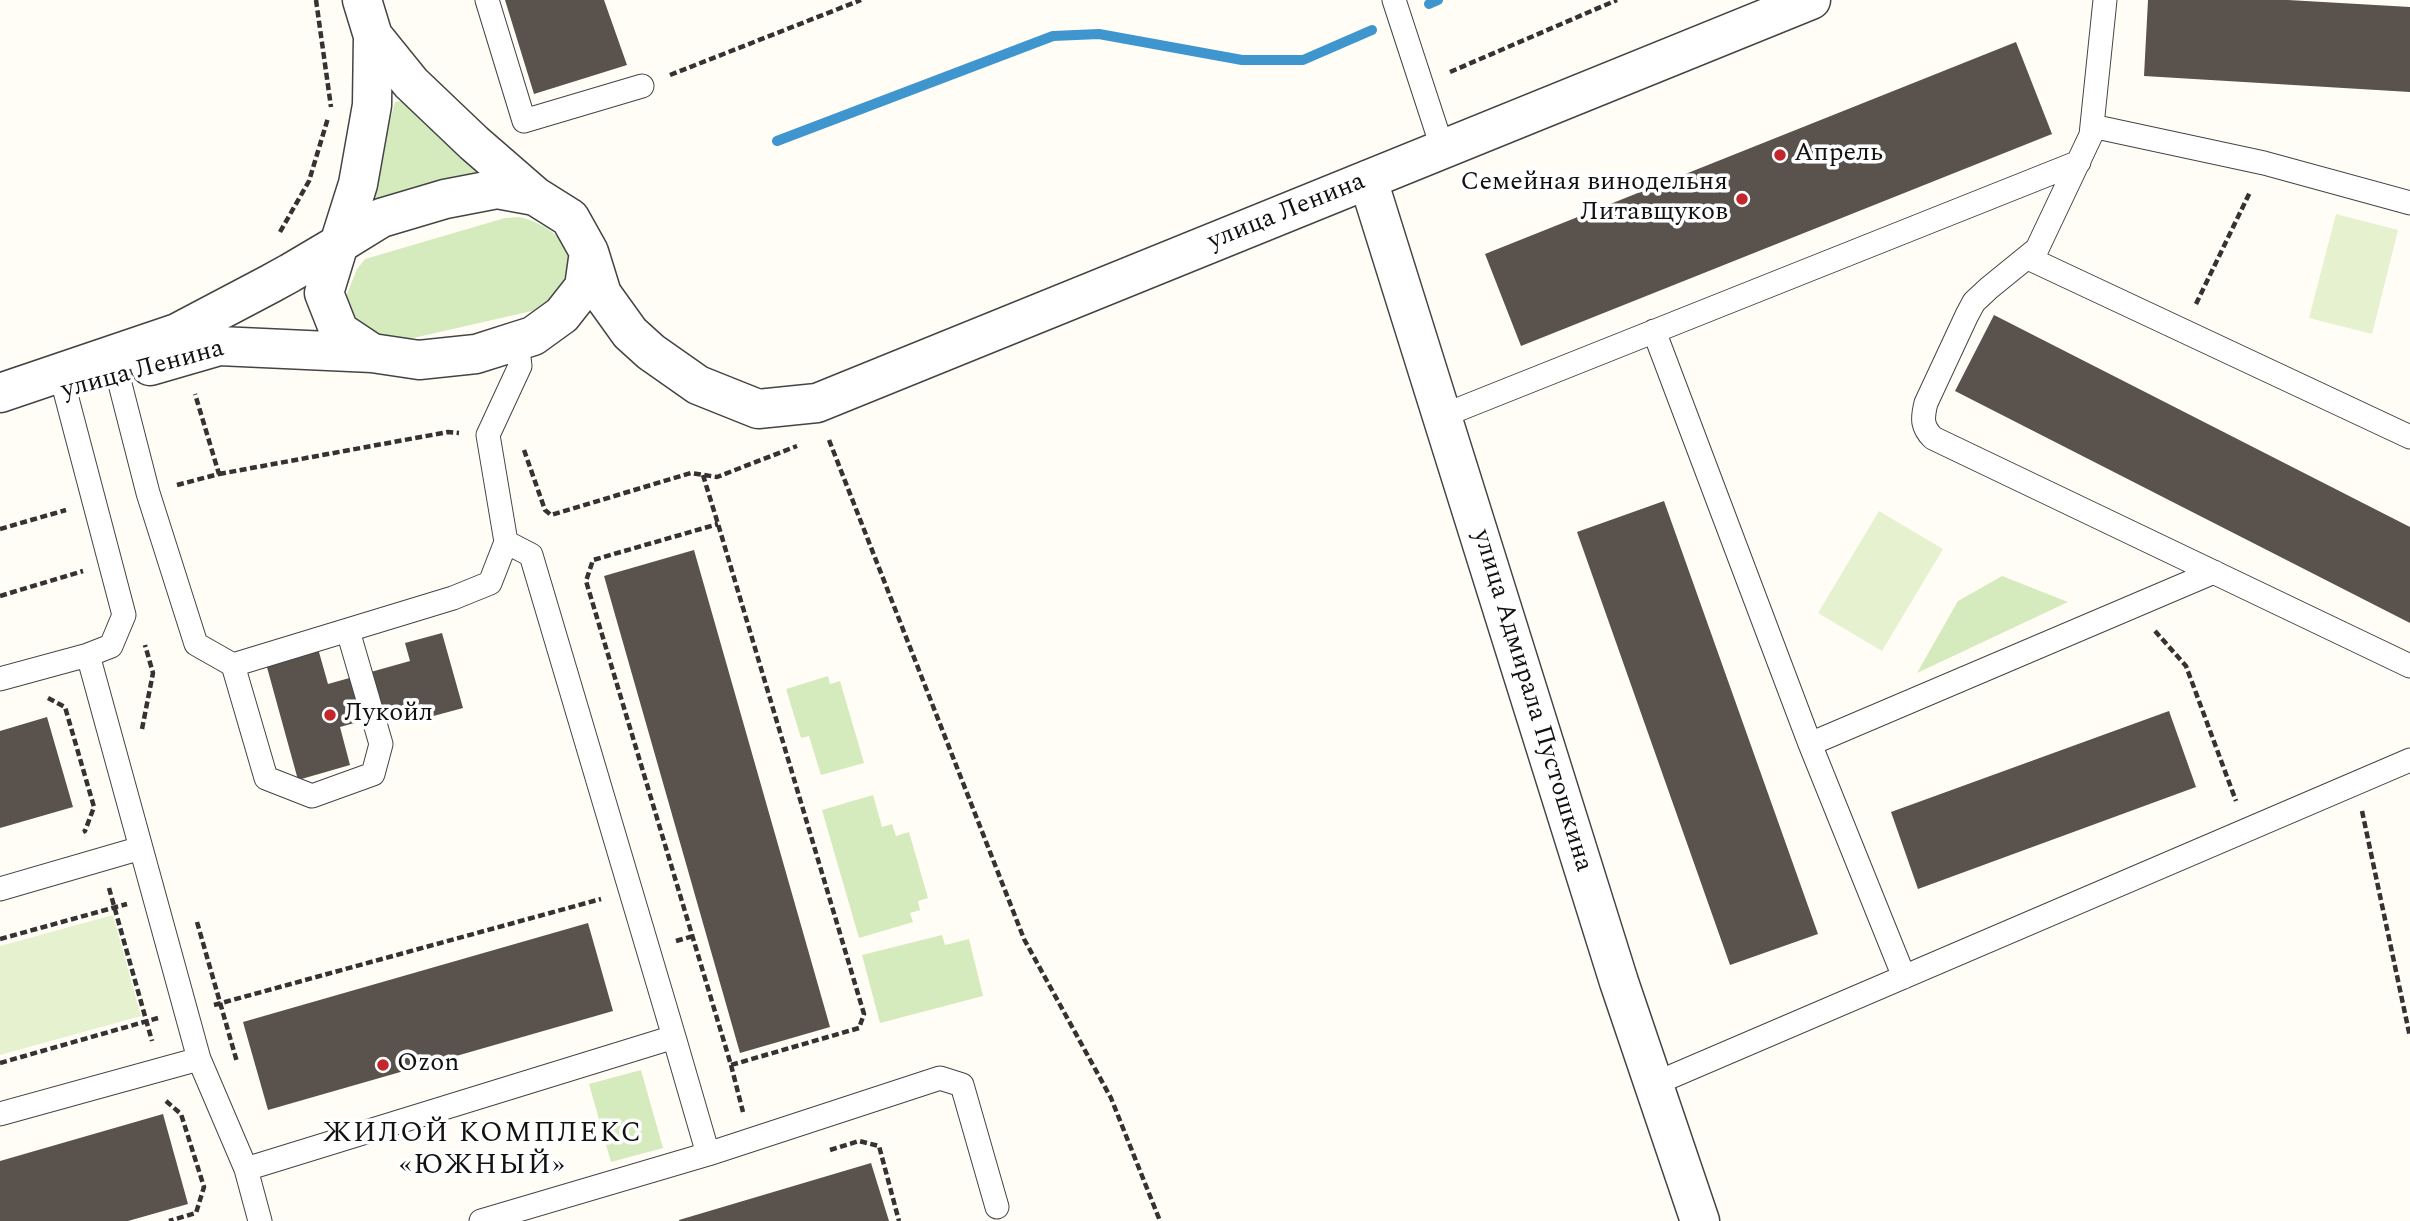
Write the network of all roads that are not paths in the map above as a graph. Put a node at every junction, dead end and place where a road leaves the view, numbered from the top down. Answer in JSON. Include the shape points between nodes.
{"nodes":[{"id":1,"x":362,"y":0,"type":"edge"},
{"id":2,"x":487,"y":0,"type":"edge"},
{"id":3,"x":1395,"y":0,"type":"edge"},
{"id":4,"x":1811,"y":0,"type":"edge"},
{"id":5,"x":2105,"y":0,"type":"edge"},
{"id":6,"x":373,"y":36,"type":"junction"},
{"id":7,"x":642,"y":86,"type":"road end"},
{"id":8,"x":2092,"y":126,"type":"junction"},
{"id":9,"x":1443,"y":150,"type":"junction"},
{"id":10,"x":2079,"y":162,"type":"junction"},
{"id":11,"x":1368,"y":180,"type":"junction"},
{"id":12,"x":536,"y":196,"type":"junction"},
{"id":13,"x":2410,"y":203,"type":"edge"},
{"id":14,"x":339,"y":244,"type":"junction"},
{"id":15,"x":589,"y":252,"type":"junction"},
{"id":16,"x":2028,"y":258,"type":"junction"},
{"id":17,"x":1654,"y":331,"type":"junction"},
{"id":18,"x":630,"y":332,"type":"junction"},
{"id":19,"x":525,"y":339,"type":"junction"},
{"id":20,"x":373,"y":353,"type":"junction"},
{"id":21,"x":118,"y":376,"type":"junction"},
{"id":22,"x":65,"y":391,"type":"junction"},
{"id":23,"x":0,"y":393,"type":"edge"},
{"id":24,"x":0,"y":411,"type":"edge"},
{"id":25,"x":1442,"y":416,"type":"junction"},
{"id":26,"x":2410,"y":437,"type":"edge"},
{"id":27,"x":506,"y":542,"type":"junction"},
{"id":28,"x":2214,"y":572,"type":"junction"},
{"id":29,"x":348,"y":631,"type":"junction"},
{"id":30,"x":89,"y":655,"type":"junction"},
{"id":31,"x":233,"y":665,"type":"junction"},
{"id":32,"x":2410,"y":666,"type":"edge"},
{"id":33,"x":0,"y":679,"type":"edge"},
{"id":34,"x":1810,"y":744,"type":"junction"},
{"id":35,"x":2410,"y":760,"type":"edge"},
{"id":36,"x":141,"y":848,"type":"junction"},
{"id":37,"x":0,"y":889,"type":"edge"},
{"id":38,"x":1905,"y":976,"type":"junction"},
{"id":39,"x":674,"y":1037,"type":"junction"},
{"id":40,"x":199,"y":1059,"type":"junction"},
{"id":41,"x":1654,"y":1084,"type":"junction"},
{"id":42,"x":0,"y":1114,"type":"edge"},
{"id":43,"x":708,"y":1154,"type":"junction"},
{"id":44,"x":246,"y":1169,"type":"junction"},
{"id":45,"x":997,"y":1207,"type":"dead end"},
{"id":46,"x":260,"y":1221,"type":"edge"},
{"id":47,"x":481,"y":1221,"type":"edge"},
{"id":48,"x":1700,"y":1221,"type":"edge"}],
"edges":[{"from":1,"to":6,"type":"street"},
{"from":2,"to":7,"type":"lane","via":[[524,121]]},
{"from":3,"to":9,"type":"lane"},
{"from":4,"to":9,"type":"street","name":"улица Ленина"},
{"from":5,"to":8,"type":"lane"},
{"from":6,"to":12,"type":"street","via":[[411,83]]},
{"from":6,"to":14,"type":"street","via":[[372,105],[358,184]]},
{"from":8,"to":10,"type":"lane"},
{"from":8,"to":13,"type":"lane","via":[[2264,163]]},
{"from":9,"to":11,"type":"street","name":"улица Ленина"},
{"from":10,"to":16,"type":"lane","via":[[2045,236]]},
{"from":10,"to":17,"type":"lane"},
{"from":11,"to":18,"type":"street","name":"улица Ленина","via":[[817,403],[758,409],[698,385]]},
{"from":11,"to":25,"type":"street","name":"улица Адмирала Пустошкина"},
{"from":12,"to":14,"type":"street","via":[[497,190],[445,200],[381,218]]},
{"from":12,"to":15,"type":"street","via":[[570,218]]},
{"from":14,"to":20,"type":"street","via":[[324,293],[339,331]]},
{"from":14,"to":23,"type":"street","name":"улица Ленина","via":[[177,333]]},
{"from":15,"to":18,"type":"street","via":[[602,294]]},
{"from":15,"to":19,"type":"street","via":[[584,287],[562,315]]},
{"from":16,"to":26,"type":"lane"},
{"from":16,"to":28,"type":"lane","via":[[1974,302],[1926,403],[1925,430],[1933,438]]},
{"from":17,"to":25,"type":"lane"},
{"from":17,"to":34,"type":"lane"},
{"from":18,"to":19,"type":"street","via":[[585,328]]},
{"from":19,"to":20,"type":"street","via":[[475,354],[419,359]]},
{"from":19,"to":27,"type":"lane","via":[[520,366],[488,435]]},
{"from":20,"to":21,"type":"street","name":"улица Ленина","via":[[219,346]]},
{"from":21,"to":22,"type":"street","name":"улица Ленина"},
{"from":21,"to":31,"type":"lane","via":[[148,493],[196,643]]},
{"from":22,"to":24,"type":"street","name":"улица Ленина"},
{"from":22,"to":30,"type":"lane","via":[[124,615],[111,646]]},
{"from":25,"to":41,"type":"street","name":"улица Адмирала Пустошкина"},
{"from":27,"to":29,"type":"lane","via":[[490,583]]},
{"from":27,"to":39,"type":"lane","via":[[531,555]]},
{"from":28,"to":32,"type":"lane"},
{"from":28,"to":34,"type":"lane"},
{"from":29,"to":31,"type":"lane"},
{"from":29,"to":31,"type":"lane","via":[[381,744],[373,774],[312,796],[266,778]]},
{"from":30,"to":33,"type":"lane"},
{"from":30,"to":36,"type":"lane"},
{"from":34,"to":38,"type":"lane"},
{"from":35,"to":38,"type":"lane"},
{"from":36,"to":37,"type":"lane"},
{"from":36,"to":40,"type":"lane"},
{"from":38,"to":41,"type":"lane"},
{"from":39,"to":43,"type":"lane"},
{"from":39,"to":44,"type":"lane"},
{"from":40,"to":42,"type":"lane"},
{"from":40,"to":44,"type":"lane"},
{"from":41,"to":48,"type":"street","name":"улица Адмирала Пустошкина"},
{"from":43,"to":45,"type":"lane","via":[[940,1078],[962,1085]]},
{"from":43,"to":47,"type":"lane"},
{"from":44,"to":46,"type":"lane"}]}
